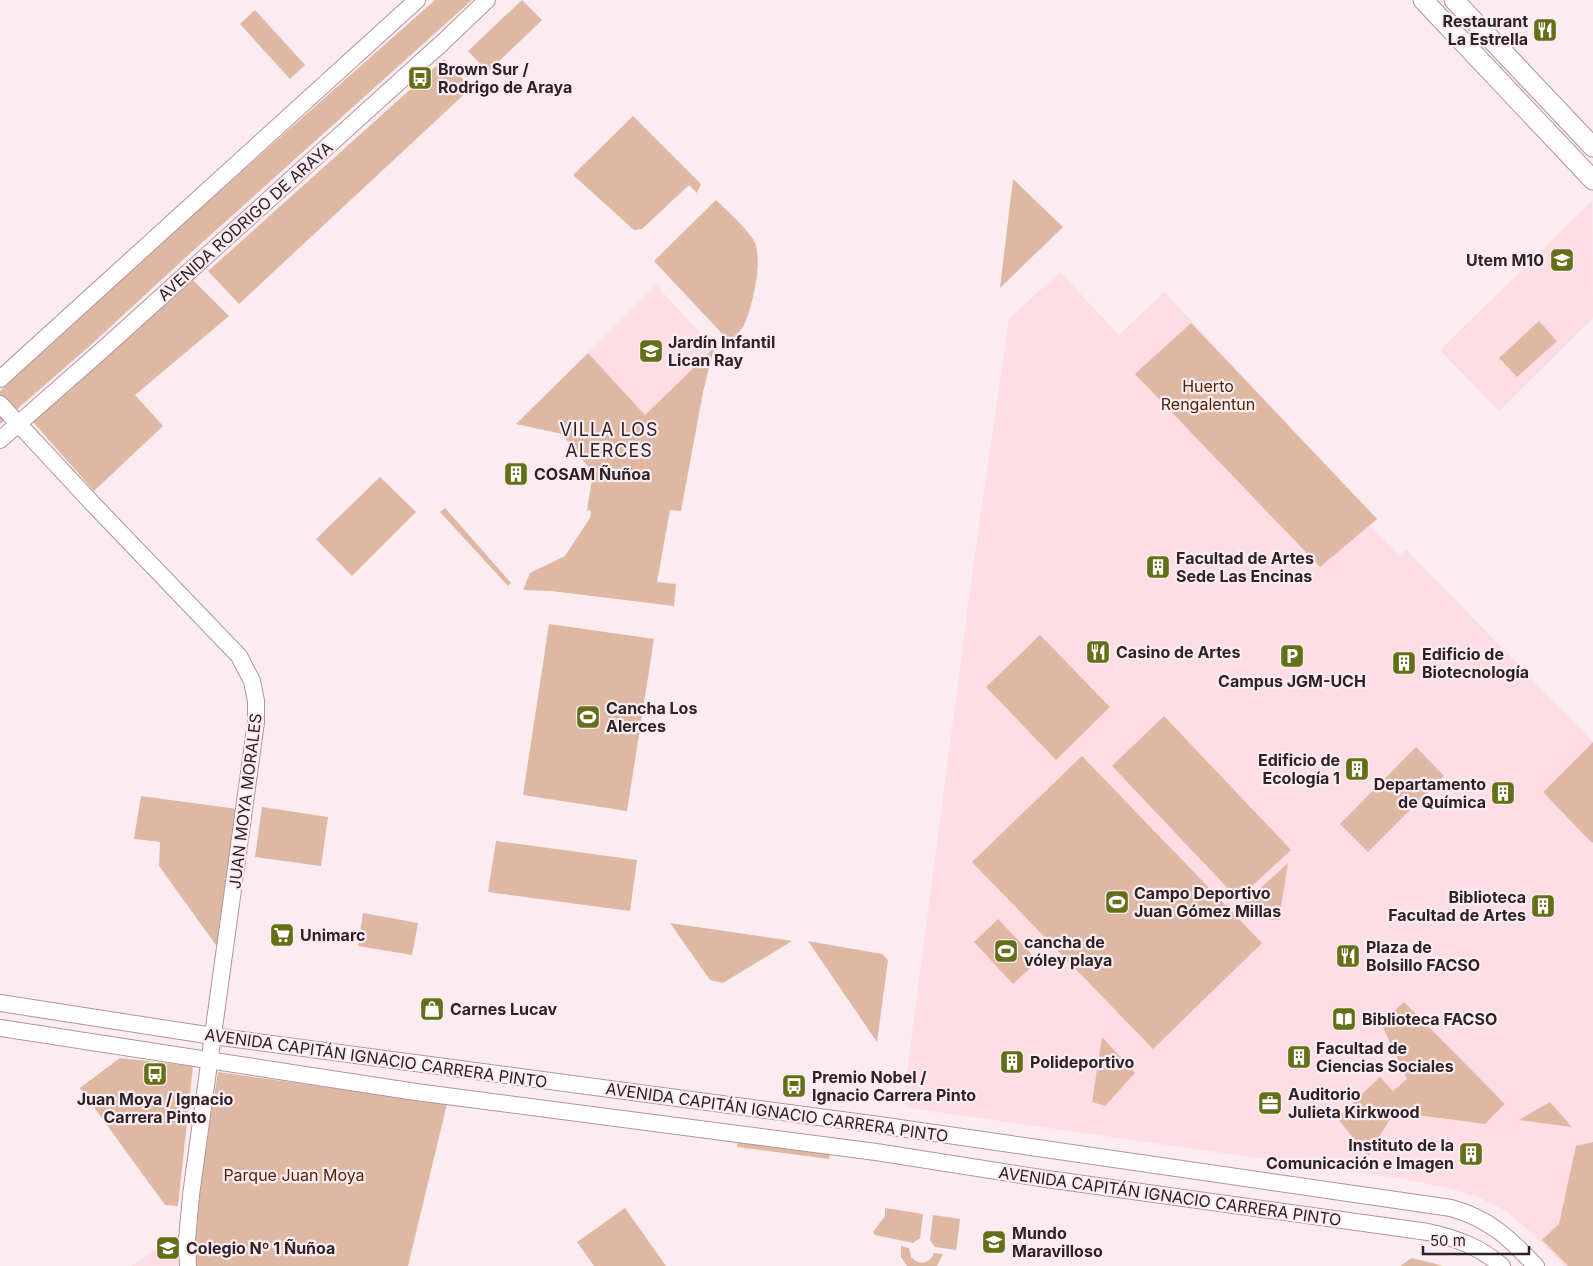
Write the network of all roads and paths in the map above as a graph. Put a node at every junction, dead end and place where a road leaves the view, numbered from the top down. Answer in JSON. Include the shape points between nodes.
{"nodes":[{"id":1,"x":417,"y":0,"type":"edge"},
{"id":2,"x":487,"y":0,"type":"edge"},
{"id":3,"x":1423,"y":0,"type":"edge"},
{"id":4,"x":1454,"y":0,"type":"edge"},
{"id":5,"x":1593,"y":147,"type":"edge"},
{"id":6,"x":1593,"y":180,"type":"edge"},
{"id":7,"x":0,"y":379,"type":"edge"},
{"id":8,"x":0,"y":404,"type":"edge"},
{"id":9,"x":19,"y":425,"type":"junction"},
{"id":10,"x":0,"y":440,"type":"edge"},
{"id":11,"x":0,"y":1004,"type":"edge"},
{"id":12,"x":0,"y":1028,"type":"edge"},
{"id":13,"x":213,"y":1036,"type":"junction"},
{"id":14,"x":210,"y":1060,"type":"junction"},
{"id":15,"x":422,"y":1064,"type":"junction"},
{"id":16,"x":416,"y":1092,"type":"junction"},
{"id":17,"x":729,"y":1105,"type":"junction"},
{"id":18,"x":725,"y":1132,"type":"junction"},
{"id":19,"x":1300,"y":1186,"type":"junction"},
{"id":20,"x":1296,"y":1214,"type":"junction"},
{"id":21,"x":188,"y":1266,"type":"edge"},
{"id":22,"x":1502,"y":1266,"type":"edge"},
{"id":23,"x":1536,"y":1266,"type":"edge"}],
"edges":[{"from":1,"to":7,"type":"street"},
{"from":2,"to":9,"type":"street","name":"AVENIDA RODRIGO DE ARAYA"},
{"from":3,"to":6,"type":"main road"},
{"from":4,"to":5,"type":"main road"},
{"from":8,"to":9,"type":"street","name":"JUAN MOYA MORALES"},
{"from":9,"to":10,"type":"street","name":"AVENIDA RODRIGO DE ARAYA"},
{"from":9,"to":13,"type":"street","name":"JUAN MOYA MORALES","via":[[233,650],[244,663],[252,681],[256,706],[254,736]]},
{"from":11,"to":13,"type":"street","name":"AVENIDA CAPITÁN IGNACIO CARRERA PINTO"},
{"from":12,"to":14,"type":"street","name":"AVENIDA CAPITÁN IGNACIO CARRERA PINTO"},
{"from":13,"to":14,"type":"street","name":"JUAN MOYA MORALES"},
{"from":13,"to":15,"type":"street","name":"AVENIDA CAPITÁN IGNACIO CARRERA PINTO"},
{"from":14,"to":16,"type":"street","name":"AVENIDA CAPITÁN IGNACIO CARRERA PINTO"},
{"from":14,"to":21,"type":"street","name":"JUAN MOYA MORALES","via":[[189,1210]]},
{"from":15,"to":16,"type":"street"},
{"from":15,"to":17,"type":"street","name":"AVENIDA CAPITÁN IGNACIO CARRERA PINTO"},
{"from":16,"to":18,"type":"street","name":"AVENIDA CAPITÁN IGNACIO CARRERA PINTO"},
{"from":17,"to":18,"type":"street"},
{"from":17,"to":19,"type":"street","name":"AVENIDA CAPITÁN IGNACIO CARRERA PINTO"},
{"from":18,"to":20,"type":"street","name":"AVENIDA CAPITÁN IGNACIO CARRERA PINTO"},
{"from":19,"to":20,"type":"street"},
{"from":19,"to":23,"type":"street","name":"AVENIDA CAPITÁN IGNACIO CARRERA PINTO","via":[[1463,1212],[1499,1230]]},
{"from":20,"to":22,"type":"street","name":"AVENIDA CAPITÁN IGNACIO CARRERA PINTO","via":[[1449,1236],[1480,1249]]}]}
